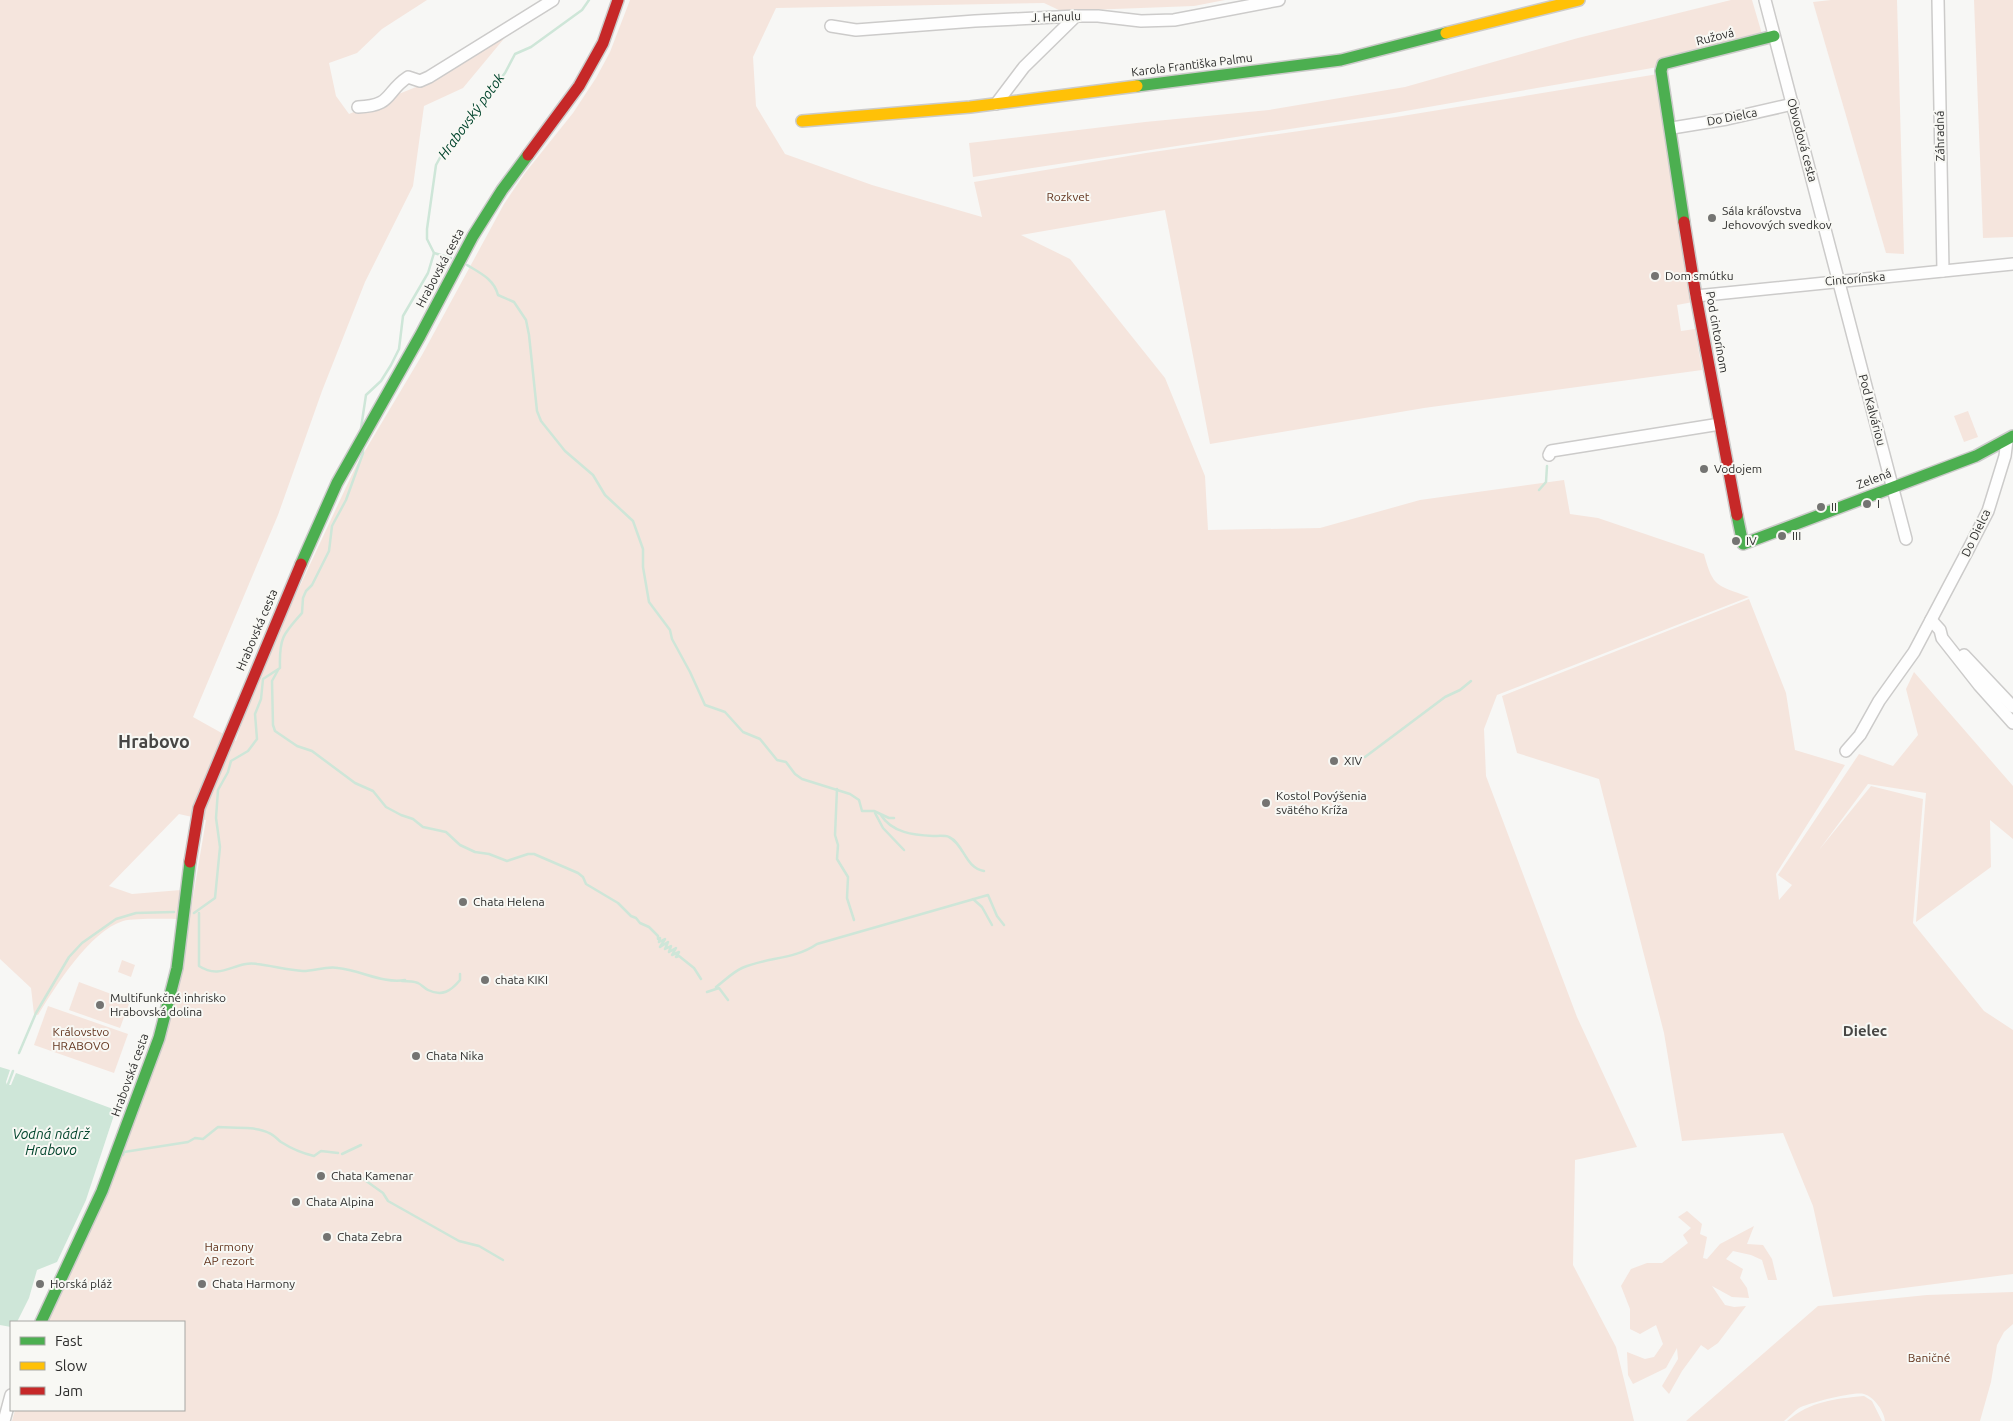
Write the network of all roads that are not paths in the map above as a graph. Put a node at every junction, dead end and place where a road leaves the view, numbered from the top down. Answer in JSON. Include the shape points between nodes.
{"nodes":[{"id":1,"x":553,"y":0,"type":"edge"},
{"id":2,"x":618,"y":0,"type":"edge"},
{"id":3,"x":1279,"y":0,"type":"edge"},
{"id":4,"x":1579,"y":0,"type":"edge"},
{"id":5,"x":1765,"y":0,"type":"edge"},
{"id":6,"x":1938,"y":0,"type":"edge"},
{"id":7,"x":1076,"y":16,"type":"junction"},
{"id":8,"x":831,"y":26,"type":"dead end"},
{"id":9,"x":1774,"y":36,"type":"junction"},
{"id":10,"x":1663,"y":64,"type":"joint"},
{"id":11,"x":996,"y":104,"type":"junction"},
{"id":12,"x":1793,"y":104,"type":"junction"},
{"id":13,"x":358,"y":107,"type":"dead end"},
{"id":14,"x":802,"y":121,"type":"dead end"},
{"id":15,"x":1672,"y":128,"type":"junction"},
{"id":16,"x":2013,"y":264,"type":"edge"},
{"id":17,"x":1943,"y":271,"type":"junction"},
{"id":18,"x":1839,"y":280,"type":"junction"},
{"id":19,"x":1696,"y":296,"type":"junction"},
{"id":20,"x":1720,"y":424,"type":"junction"},
{"id":21,"x":2010,"y":438,"type":"edge"},
{"id":22,"x":1549,"y":455,"type":"dead end"},
{"id":23,"x":1892,"y":487,"type":"junction"},
{"id":24,"x":1906,"y":539,"type":"dead end"},
{"id":25,"x":1743,"y":544,"type":"joint"},
{"id":26,"x":1931,"y":620,"type":"junction"},
{"id":27,"x":1940,"y":630,"type":"junction"},
{"id":28,"x":2013,"y":707,"type":"edge"},
{"id":29,"x":2013,"y":723,"type":"edge"},
{"id":30,"x":1846,"y":751,"type":"dead end"},
{"id":31,"x":41,"y":1321,"type":"edge"},
{"id":32,"x":10,"y":1397,"type":"edge"},
{"id":33,"x":3,"y":1408,"type":"edge"},
{"id":34,"x":4,"y":1421,"type":"edge"}],
"edges":[{"from":1,"to":13,"type":"street","via":[[429,77],[420,81],[408,77],[380,104]]},
{"from":2,"to":31,"type":"street","name":"Hrabovská cesta","via":[[603,43],[579,86],[491,205],[358,444],[295,574],[200,808],[177,968],[165,1018],[102,1191]]},
{"from":3,"to":7,"type":"street","name":"J. Hanulu","via":[[1174,20]]},
{"from":4,"to":11,"type":"street","name":"Karola Františka Palmu","via":[[1341,60]]},
{"from":5,"to":9,"type":"street","name":"Obvodová cesta"},
{"from":6,"to":17,"type":"street","name":"Záhradná"},
{"from":7,"to":8,"type":"street","name":"J. Hanulu","via":[[856,30]]},
{"from":7,"to":11,"type":"street","via":[[1024,67]]},
{"from":9,"to":10,"type":"street","name":"Ružová"},
{"from":9,"to":12,"type":"street","name":"Obvodová cesta"},
{"from":10,"to":15,"type":"street","name":"Pod cintorínom","via":[[1661,71]]},
{"from":11,"to":14,"type":"street","name":"Karola Františka Palmu"},
{"from":12,"to":15,"type":"street","name":"Do Dielca"},
{"from":12,"to":18,"type":"street","name":"Obvodová cesta"},
{"from":15,"to":19,"type":"street","name":"Pod cintorínom"},
{"from":16,"to":17,"type":"street","name":"Cintorínska"},
{"from":17,"to":18,"type":"street","name":"Cintorínska"},
{"from":18,"to":19,"type":"street","name":"Cintorínska"},
{"from":18,"to":23,"type":"street","name":"Pod Kalváriou"},
{"from":19,"to":20,"type":"street","name":"Pod cintorínom"},
{"from":20,"to":22,"type":"street","via":[[1551,451]]},
{"from":20,"to":25,"type":"street","name":"Pod cintorínom"},
{"from":21,"to":23,"type":"street","name":"Zelená","via":[[1976,456]]},
{"from":21,"to":26,"type":"street","name":"Do Dielca","via":[[1988,511]]},
{"from":23,"to":24,"type":"street","name":"Pod Kalváriou"},
{"from":23,"to":25,"type":"street","name":"Zelená"},
{"from":26,"to":27,"type":"street"},
{"from":26,"to":30,"type":"street","name":"Do Dielca","via":[[1904,668]]},
{"from":27,"to":28,"type":"street"},
{"from":27,"to":29,"type":"street","via":[[1942,638]]},
{"from":32,"to":33,"type":"street"},
{"from":33,"to":34,"type":"street"}]}
